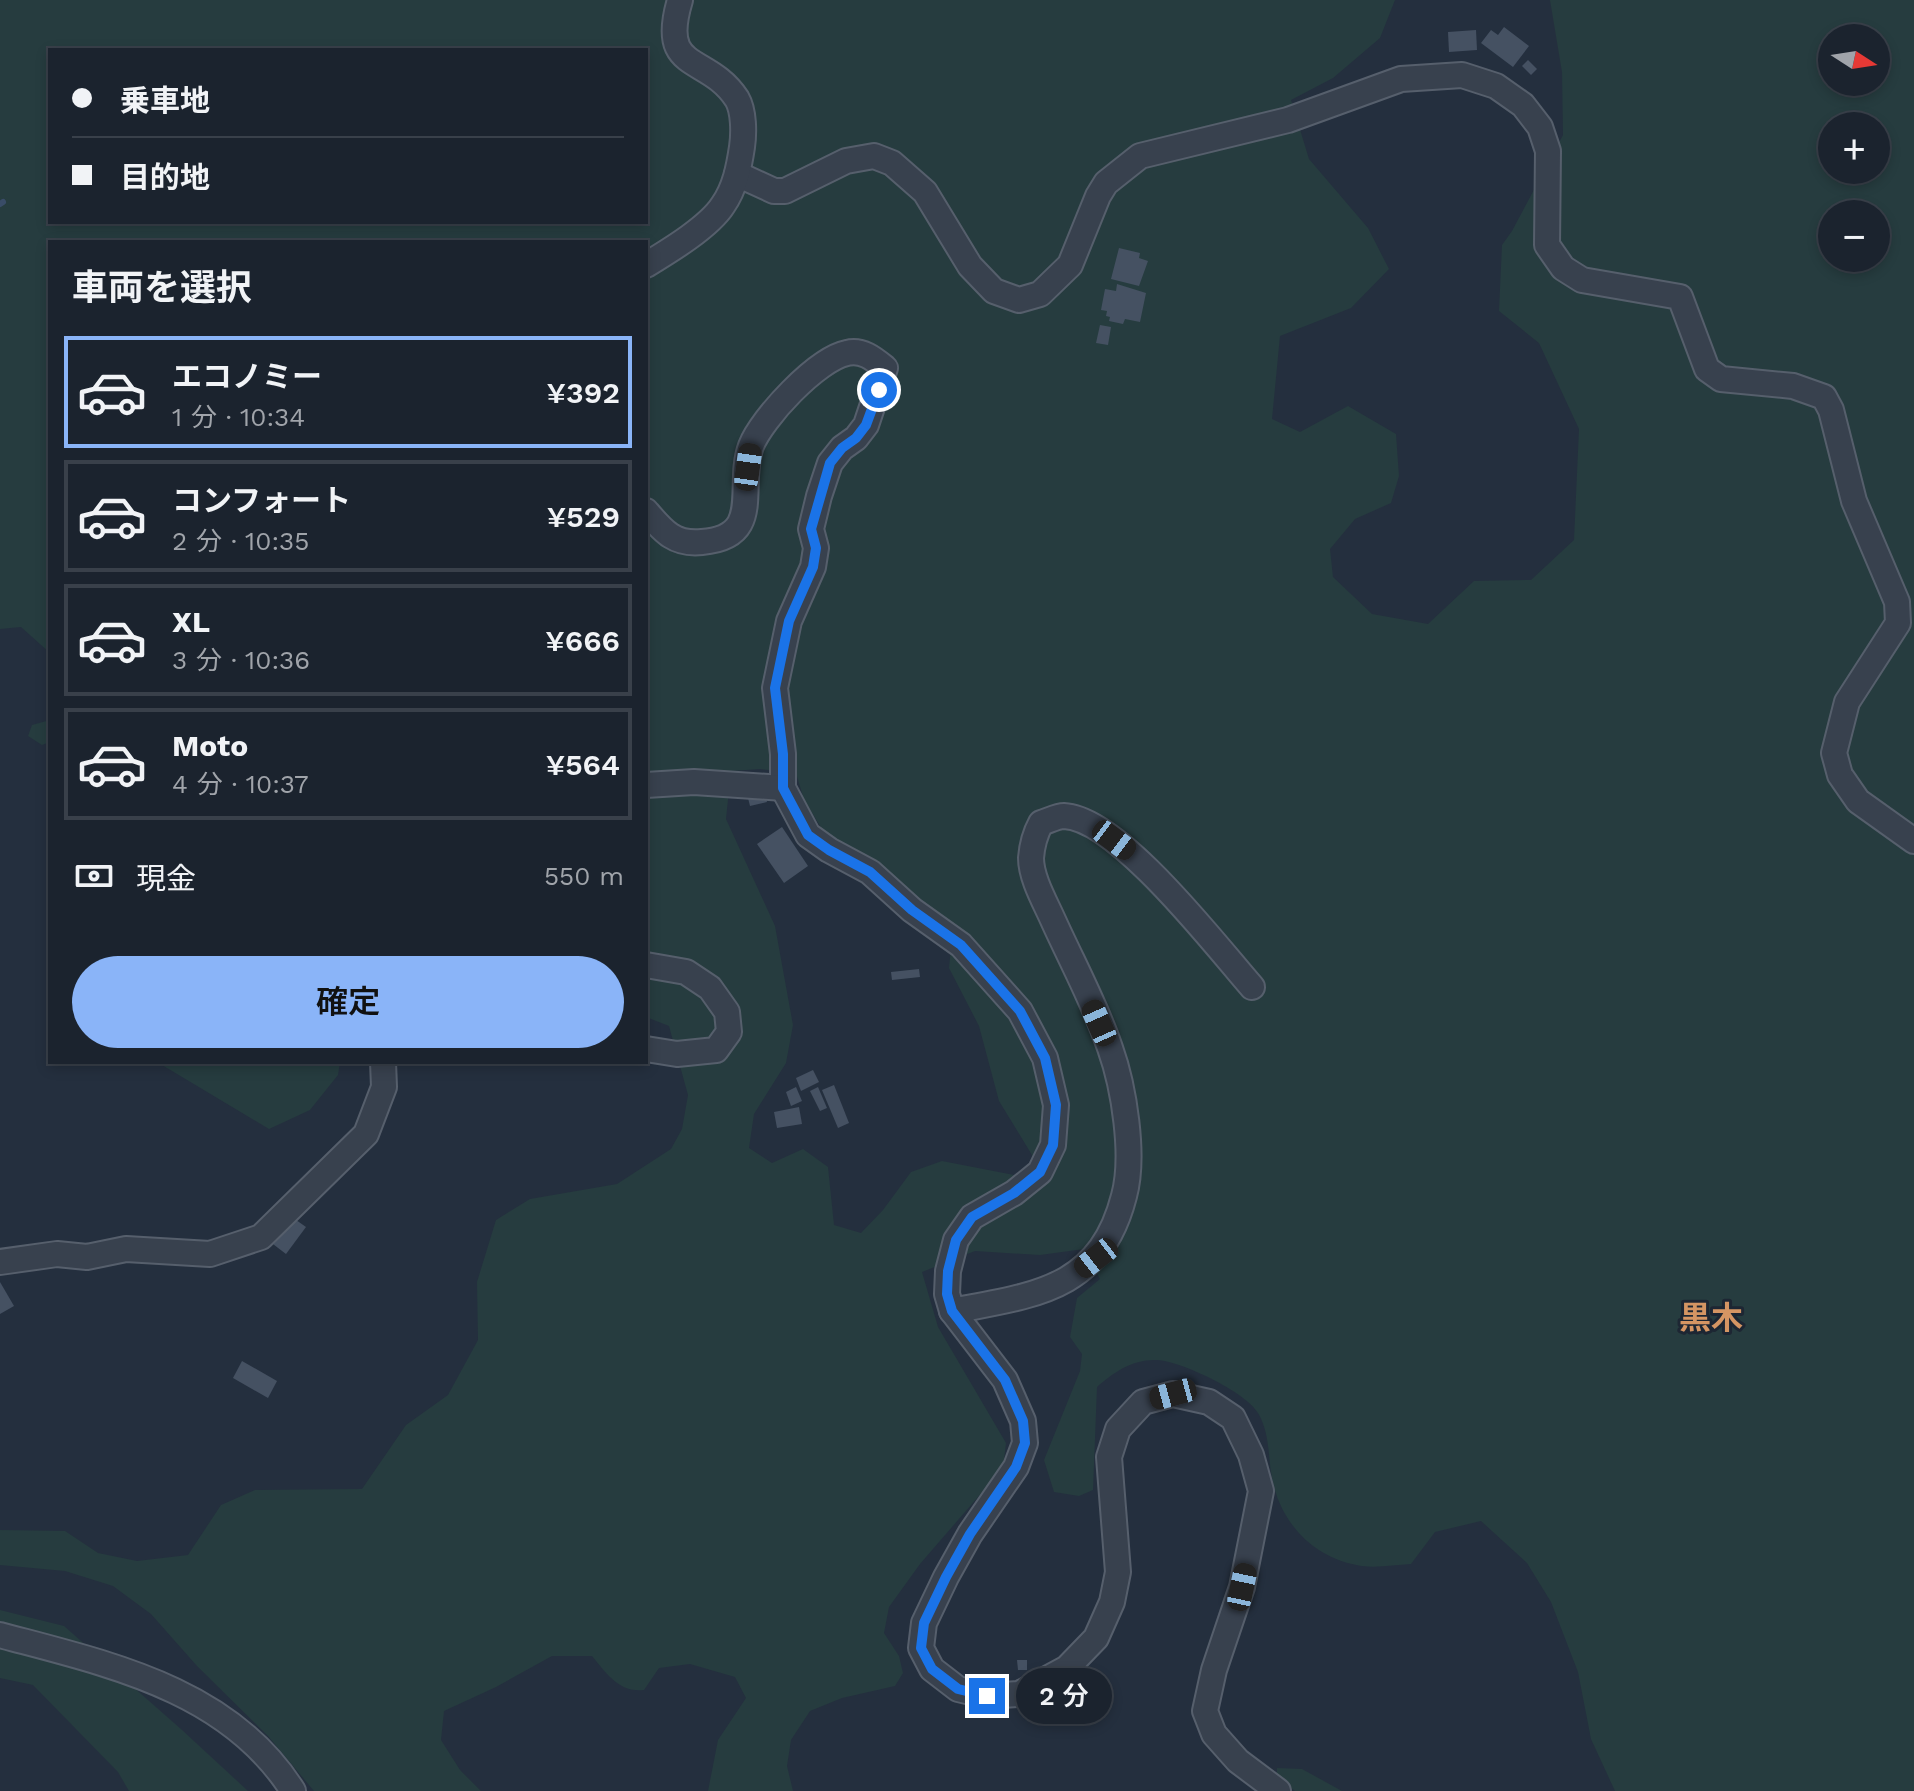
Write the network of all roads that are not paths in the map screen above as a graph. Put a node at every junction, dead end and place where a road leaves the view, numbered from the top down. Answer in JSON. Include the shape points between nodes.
{"nodes":[{"id":1,"x":680,"y":0,"type":"edge"},
{"id":2,"x":737,"y":174,"type":"junction"},
{"id":3,"x":648,"y":264,"type":"edge"},
{"id":4,"x":648,"y":513,"type":"edge"},
{"id":5,"x":648,"y":785,"type":"edge"},
{"id":6,"x":783,"y":788,"type":"junction"},
{"id":7,"x":1914,"y":841,"type":"edge"},
{"id":8,"x":648,"y":965,"type":"edge"},
{"id":9,"x":1252,"y":987,"type":"dead end"},
{"id":10,"x":648,"y":1049,"type":"edge"},
{"id":11,"x":383,"y":1064,"type":"edge"},
{"id":12,"x":0,"y":1262,"type":"edge"},
{"id":13,"x":952,"y":1311,"type":"junction"},
{"id":14,"x":0,"y":1635,"type":"edge"},
{"id":15,"x":293,"y":1791,"type":"edge"},
{"id":16,"x":1278,"y":1791,"type":"edge"}],
"edges":[{"from":1,"to":2,"type":"street","via":[[673,38],[681,56],[715,77],[738,100],[744,133]]},
{"from":2,"to":3,"type":"street","via":[[723,206]]},
{"from":2,"to":7,"type":"street","via":[[785,191],[846,161],[874,156],[892,163],[925,192],[970,266],[994,291],[1019,300],[1040,294],[1070,265],[1106,183],[1140,156],[1288,120],[1401,79],[1462,75],[1496,86],[1523,105],[1540,127],[1548,151],[1547,245],[1563,268],[1582,280],[1680,297],[1707,369],[1721,379],[1793,386],[1824,397],[1854,501],[1897,602],[1898,623],[1847,702],[1834,753],[1840,775],[1858,801]]},
{"from":4,"to":6,"type":"street","via":[[682,543],[729,536],[744,514],[751,446],[791,390],[847,353],[867,354],[885,368],[866,425],[830,463],[811,529],[813,567],[789,621],[775,688]]},
{"from":5,"to":6,"type":"street"},
{"from":6,"to":13,"type":"street","via":[[808,835],[870,872],[961,945],[1020,1011],[1045,1058],[1056,1105],[1053,1145],[1040,1172],[972,1217],[956,1240],[948,1271]]},
{"from":8,"to":10,"type":"street","via":[[686,972],[710,988],[727,1012],[729,1032],[716,1050],[677,1054]]},
{"from":9,"to":13,"type":"street","via":[[1137,857],[1091,823],[1063,816],[1041,823],[1031,860],[1111,1049],[1128,1126],[1130,1175],[1117,1225],[1096,1258],[1073,1276],[1021,1298]]},
{"from":11,"to":12,"type":"street","via":[[384,1087],[366,1134],[261,1237],[210,1254],[126,1249]]},
{"from":13,"to":16,"type":"street","via":[[1005,1380],[1023,1421],[1025,1443],[924,1623],[921,1648],[932,1669],[958,1689],[987,1696],[1019,1694],[1067,1668],[1096,1638],[1112,1602],[1118,1572],[1109,1457],[1118,1429],[1143,1402],[1173,1394],[1209,1402],[1233,1418],[1261,1491],[1242,1587],[1205,1711],[1214,1734],[1238,1761]]},
{"from":14,"to":15,"type":"street","via":[[111,1664],[180,1691],[235,1727],[280,1770]]}]}
